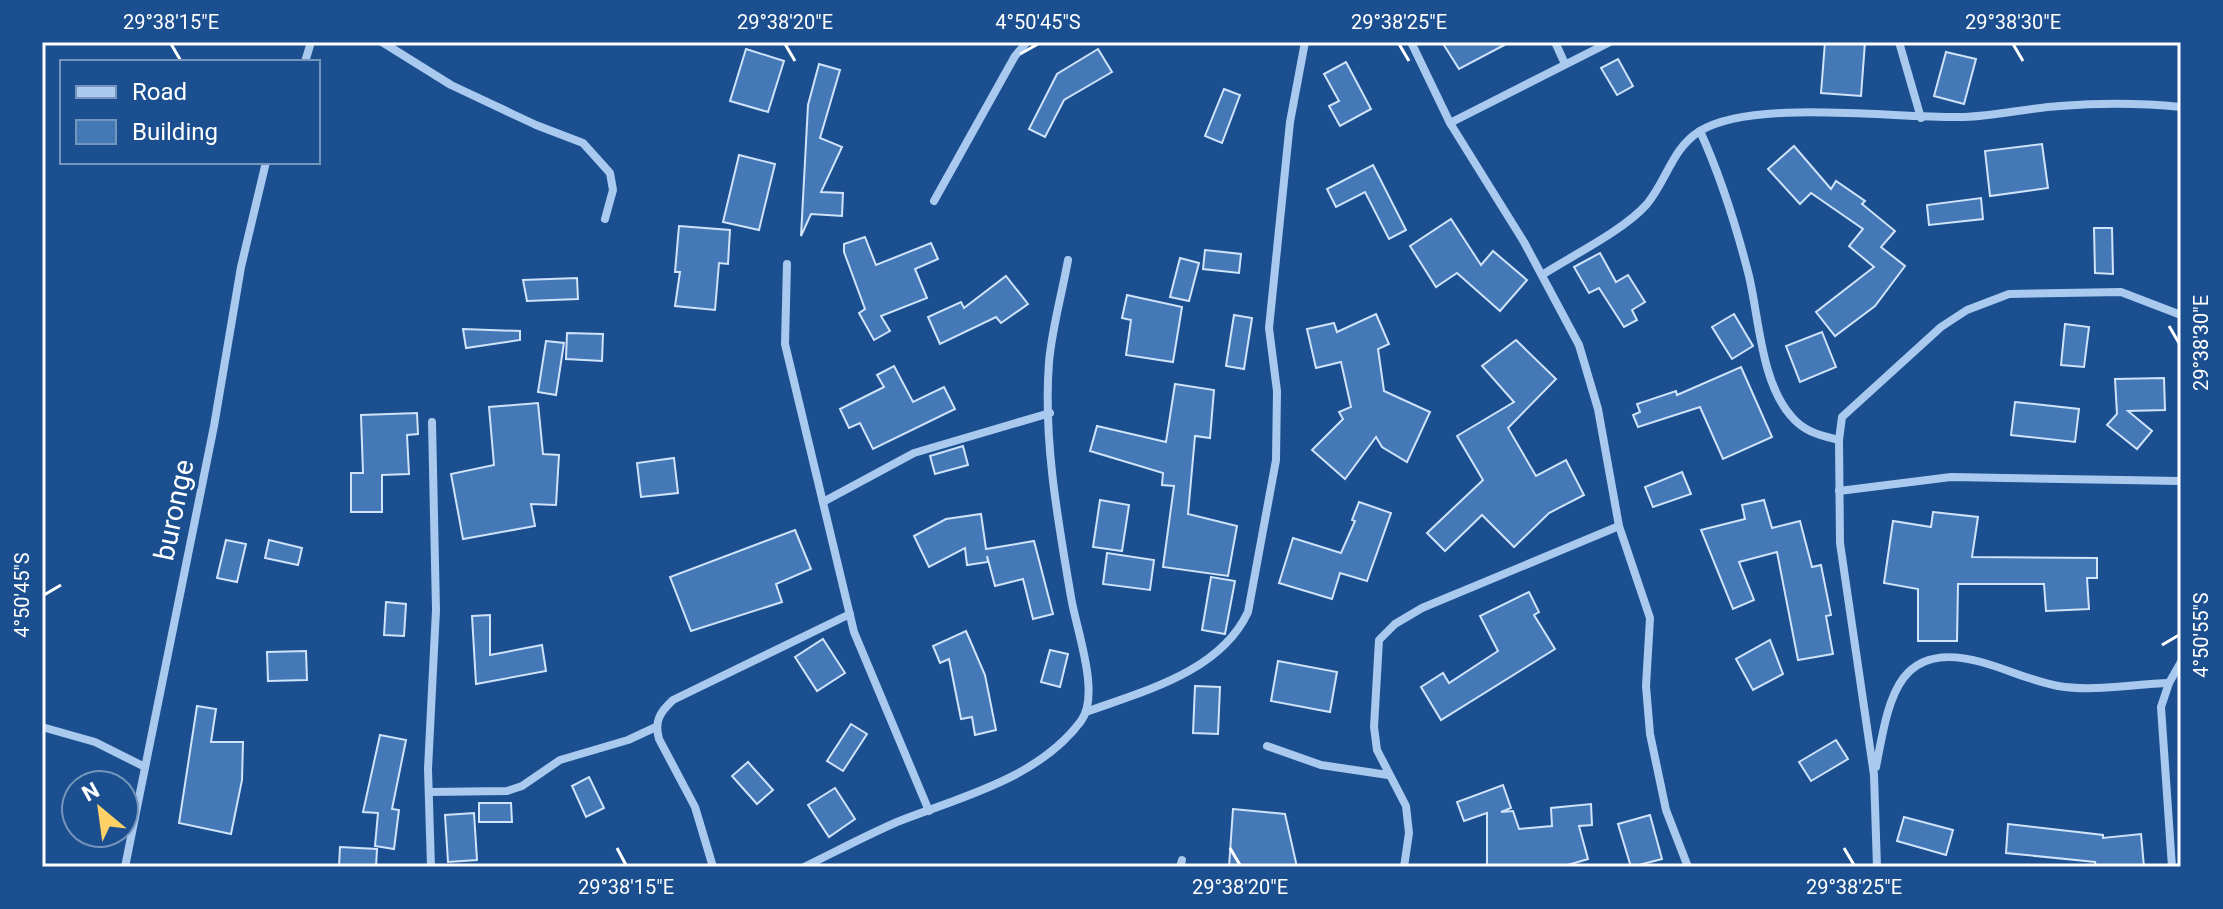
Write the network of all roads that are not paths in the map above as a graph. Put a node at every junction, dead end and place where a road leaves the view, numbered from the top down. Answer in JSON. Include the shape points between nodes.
{"nodes":[{"id":1,"x":382,"y":42,"type":"edge"},
{"id":2,"x":1027,"y":42,"type":"edge"},
{"id":3,"x":1305,"y":42,"type":"edge"},
{"id":4,"x":1411,"y":42,"type":"edge"},
{"id":5,"x":1555,"y":42,"type":"edge"},
{"id":6,"x":1610,"y":42,"type":"edge"},
{"id":7,"x":1899,"y":42,"type":"edge"},
{"id":8,"x":1565,"y":64,"type":"junction"},
{"id":9,"x":2181,"y":107,"type":"edge"},
{"id":10,"x":1921,"y":118,"type":"junction"},
{"id":11,"x":1450,"y":123,"type":"junction"},
{"id":12,"x":1700,"y":131,"type":"junction"},
{"id":13,"x":266,"y":164,"type":"edge"},
{"id":14,"x":934,"y":201,"type":"dead end"},
{"id":15,"x":605,"y":219,"type":"dead end"},
{"id":16,"x":1068,"y":260,"type":"dead end"},
{"id":17,"x":787,"y":264,"type":"dead end"},
{"id":18,"x":1542,"y":275,"type":"junction"},
{"id":19,"x":2181,"y":315,"type":"edge"},
{"id":20,"x":1050,"y":413,"type":"junction"},
{"id":21,"x":432,"y":422,"type":"dead end"},
{"id":22,"x":1839,"y":440,"type":"junction"},
{"id":23,"x":2181,"y":481,"type":"edge"},
{"id":24,"x":1839,"y":491,"type":"junction"},
{"id":25,"x":823,"y":502,"type":"junction"},
{"id":26,"x":1619,"y":526,"type":"junction"},
{"id":27,"x":850,"y":614,"type":"junction"},
{"id":28,"x":2181,"y":662,"type":"edge"},
{"id":29,"x":2169,"y":683,"type":"junction"},
{"id":30,"x":1086,"y":712,"type":"junction"},
{"id":31,"x":42,"y":727,"type":"edge"},
{"id":32,"x":656,"y":727,"type":"junction"},
{"id":33,"x":1267,"y":746,"type":"dead end"},
{"id":34,"x":145,"y":767,"type":"junction"},
{"id":35,"x":1388,"y":775,"type":"junction"},
{"id":36,"x":1874,"y":775,"type":"junction"},
{"id":37,"x":429,"y":792,"type":"junction"},
{"id":38,"x":929,"y":811,"type":"junction"},
{"id":39,"x":125,"y":867,"type":"edge"},
{"id":40,"x":431,"y":867,"type":"edge"},
{"id":41,"x":713,"y":867,"type":"edge"},
{"id":42,"x":804,"y":867,"type":"edge"},
{"id":43,"x":1404,"y":867,"type":"edge"},
{"id":44,"x":1688,"y":867,"type":"edge"},
{"id":45,"x":1877,"y":867,"type":"edge"},
{"id":46,"x":2172,"y":867,"type":"edge"}],
"edges":[{"from":1,"to":15,"type":"street","via":[[451,85],[583,143],[610,173],[613,190]]},
{"from":2,"to":14,"type":"street"},
{"from":3,"to":30,"type":"street","via":[[1290,122],[1269,328],[1277,391],[1276,460],[1248,612],[1239,632],[1203,664]]},
{"from":4,"to":11,"type":"street"},
{"from":5,"to":8,"type":"street"},
{"from":6,"to":8,"type":"street"},
{"from":7,"to":10,"type":"street"},
{"from":8,"to":11,"type":"street"},
{"from":9,"to":10,"type":"street","via":[[2058,106]]},
{"from":10,"to":12,"type":"street","via":[[1839,112],[1759,115]]},
{"from":11,"to":18,"type":"street"},
{"from":12,"to":18,"type":"street","via":[[1677,152],[1646,204]]},
{"from":12,"to":22,"type":"street","via":[[1749,277],[1775,387],[1788,414],[1805,430]]},
{"from":13,"to":34,"type":"street","name":"buronge"},
{"from":16,"to":20,"type":"street","via":[[1049,362]]},
{"from":17,"to":25,"type":"street","via":[[785,344]]},
{"from":18,"to":26,"type":"street","via":[[1583,358]]},
{"from":19,"to":22,"type":"street","via":[[2121,292],[2000,297],[1941,327],[1842,417]]},
{"from":20,"to":25,"type":"street","via":[[914,453]]},
{"from":20,"to":30,"type":"street","via":[[1061,536],[1087,676]]},
{"from":21,"to":37,"type":"street","via":[[436,610]]},
{"from":22,"to":24,"type":"street"},
{"from":23,"to":24,"type":"street","via":[[1951,477]]},
{"from":24,"to":36,"type":"street","via":[[1848,612]]},
{"from":25,"to":27,"type":"street"},
{"from":26,"to":35,"type":"street","via":[[1422,608],[1379,640],[1374,727]]},
{"from":26,"to":44,"type":"street","via":[[1650,618],[1650,734],[1666,810]]},
{"from":27,"to":32,"type":"street","via":[[673,700],[660,712]]},
{"from":27,"to":38,"type":"street"},
{"from":28,"to":29,"type":"street"},
{"from":29,"to":36,"type":"street","via":[[2059,686],[1979,662],[1925,659],[1907,672],[1898,688]]},
{"from":29,"to":46,"type":"street","via":[[2161,707]]},
{"from":30,"to":38,"type":"street","via":[[1070,734],[1020,773]]},
{"from":31,"to":34,"type":"street","via":[[95,742]]},
{"from":32,"to":37,"type":"street","via":[[560,760],[507,791]]},
{"from":32,"to":41,"type":"street","via":[[695,807]]},
{"from":33,"to":35,"type":"street","via":[[1321,765]]},
{"from":34,"to":39,"type":"street","name":"buronge"},
{"from":35,"to":43,"type":"street","via":[[1406,806]]},
{"from":36,"to":45,"type":"street"},
{"from":37,"to":40,"type":"street"},
{"from":38,"to":42,"type":"street"}]}
